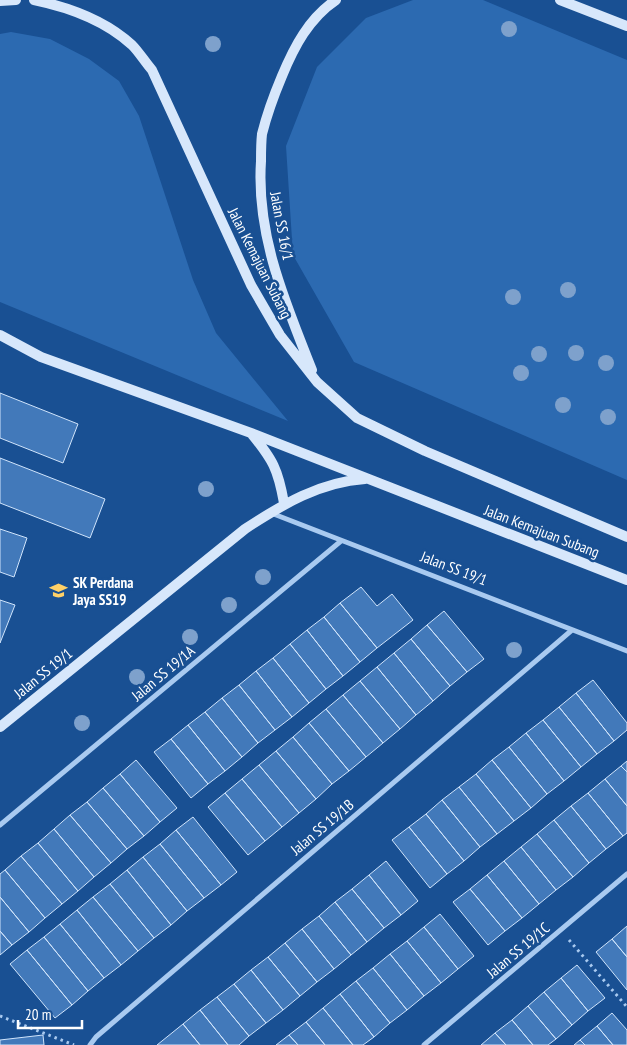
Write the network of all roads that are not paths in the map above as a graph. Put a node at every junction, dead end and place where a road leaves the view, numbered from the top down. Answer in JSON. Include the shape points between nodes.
{"nodes":[{"id":1,"x":14,"y":0,"type":"edge"},
{"id":2,"x":34,"y":0,"type":"edge"},
{"id":3,"x":336,"y":0,"type":"edge"},
{"id":4,"x":560,"y":0,"type":"edge"},
{"id":5,"x":0,"y":1,"type":"edge"},
{"id":6,"x":627,"y":26,"type":"edge"},
{"id":7,"x":0,"y":335,"type":"edge"},
{"id":8,"x":0,"y":341,"type":"edge"},
{"id":9,"x":42,"y":357,"type":"junction"},
{"id":10,"x":317,"y":382,"type":"junction"},
{"id":11,"x":251,"y":433,"type":"junction"},
{"id":12,"x":369,"y":479,"type":"junction"},
{"id":13,"x":284,"y":503,"type":"junction"},
{"id":14,"x":269,"y":513,"type":"junction"},
{"id":15,"x":627,"y":537,"type":"edge"},
{"id":16,"x":341,"y":541,"type":"junction"},
{"id":17,"x":627,"y":580,"type":"edge"},
{"id":18,"x":572,"y":630,"type":"junction"},
{"id":19,"x":627,"y":651,"type":"edge"},
{"id":20,"x":0,"y":727,"type":"edge"},
{"id":21,"x":0,"y":825,"type":"edge"},
{"id":22,"x":627,"y":874,"type":"edge"},
{"id":23,"x":90,"y":1045,"type":"edge"},
{"id":24,"x":424,"y":1045,"type":"edge"}],
"edges":[{"from":1,"to":5,"type":"main road"},
{"from":2,"to":10,"type":"main road","name":"Jalan Kemajuan Subang","via":[[74,11],[106,27],[132,45],[152,70],[251,285],[280,335]]},
{"from":3,"to":10,"type":"main road","name":"Jalan SS 16/1","via":[[308,26],[288,60],[273,96],[262,136],[259,186],[264,232],[277,280]]},
{"from":4,"to":6,"type":"main road"},
{"from":7,"to":9,"type":"main road","name":"Jalan Kemajuan Subang"},
{"from":8,"to":9,"type":"street"},
{"from":9,"to":11,"type":"main road","name":"Jalan Kemajuan Subang"},
{"from":10,"to":15,"type":"main road","name":"Jalan Kemajuan Subang","via":[[357,418],[425,451]]},
{"from":11,"to":12,"type":"main road","name":"Jalan Kemajuan Subang"},
{"from":11,"to":13,"type":"main road","via":[[272,459],[279,474]]},
{"from":12,"to":13,"type":"main road","name":"Jalan SS 19/1","via":[[344,481]]},
{"from":12,"to":17,"type":"main road","name":"Jalan Kemajuan Subang"},
{"from":13,"to":14,"type":"main road","name":"Jalan SS 19/1"},
{"from":14,"to":16,"type":"street","name":"Jalan SS 19/1"},
{"from":14,"to":20,"type":"main road","name":"Jalan SS 19/1","via":[[238,534]]},
{"from":16,"to":18,"type":"street","name":"Jalan SS 19/1"},
{"from":16,"to":21,"type":"street","name":"Jalan SS 19/1A"},
{"from":18,"to":19,"type":"street","name":"Jalan SS 19/1"},
{"from":18,"to":23,"type":"street","name":"Jalan SS 19/1B"},
{"from":22,"to":24,"type":"street","name":"Jalan SS 19/1C"}]}
